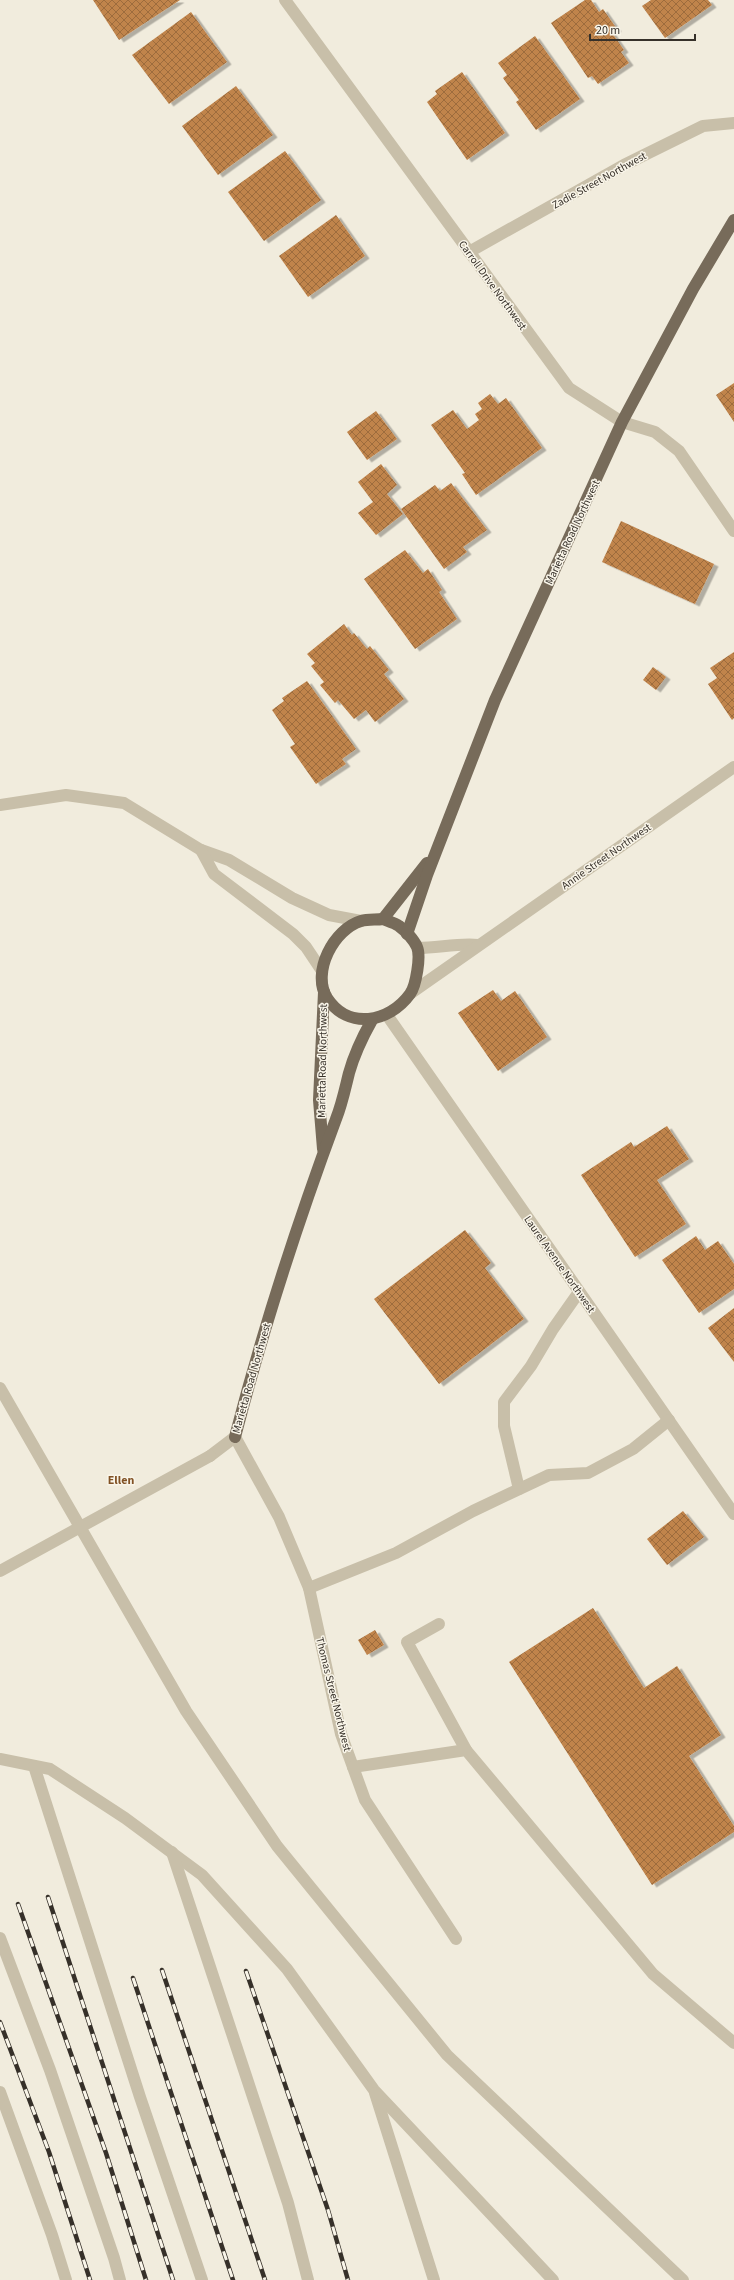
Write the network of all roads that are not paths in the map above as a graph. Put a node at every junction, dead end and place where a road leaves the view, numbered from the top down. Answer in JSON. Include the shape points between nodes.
{"nodes":[{"id":1,"x":285,"y":0,"type":"edge"},
{"id":2,"x":734,"y":123,"type":"edge"},
{"id":3,"x":734,"y":220,"type":"edge"},
{"id":4,"x":469,"y":252,"type":"junction"},
{"id":5,"x":622,"y":422,"type":"junction"},
{"id":6,"x":734,"y":531,"type":"edge"},
{"id":7,"x":734,"y":767,"type":"edge"},
{"id":8,"x":0,"y":805,"type":"edge"},
{"id":9,"x":201,"y":850,"type":"junction"},
{"id":10,"x":434,"y":855,"type":"junction"},
{"id":11,"x":382,"y":919,"type":"junction"},
{"id":12,"x":361,"y":921,"type":"junction"},
{"id":13,"x":407,"y":934,"type":"junction"},
{"id":14,"x":478,"y":945,"type":"junction"},
{"id":15,"x":418,"y":948,"type":"junction"},
{"id":16,"x":322,"y":971,"type":"junction"},
{"id":17,"x":324,"y":992,"type":"junction"},
{"id":18,"x":411,"y":993,"type":"junction"},
{"id":19,"x":387,"y":1014,"type":"junction"},
{"id":20,"x":372,"y":1020,"type":"junction"},
{"id":21,"x":323,"y":1154,"type":"junction"},
{"id":22,"x":579,"y":1292,"type":"junction"},
{"id":23,"x":0,"y":1388,"type":"edge"},
{"id":24,"x":669,"y":1420,"type":"junction"},
{"id":25,"x":235,"y":1437,"type":"junction"},
{"id":26,"x":519,"y":1489,"type":"junction"},
{"id":27,"x":734,"y":1514,"type":"edge"},
{"id":28,"x":0,"y":1571,"type":"edge"},
{"id":29,"x":309,"y":1588,"type":"junction"},
{"id":30,"x":439,"y":1624,"type":"dead end"},
{"id":31,"x":466,"y":1750,"type":"junction"},
{"id":32,"x":0,"y":1759,"type":"edge"},
{"id":33,"x":34,"y":1766,"type":"junction"},
{"id":34,"x":353,"y":1766,"type":"junction"},
{"id":35,"x":172,"y":1852,"type":"junction"},
{"id":36,"x":0,"y":1938,"type":"edge"},
{"id":37,"x":456,"y":1939,"type":"dead end"},
{"id":38,"x":734,"y":2043,"type":"edge"},
{"id":39,"x":374,"y":2090,"type":"junction"},
{"id":40,"x":0,"y":2092,"type":"edge"},
{"id":41,"x":66,"y":2280,"type":"edge"},
{"id":42,"x":120,"y":2280,"type":"edge"},
{"id":43,"x":202,"y":2280,"type":"edge"},
{"id":44,"x":308,"y":2280,"type":"edge"},
{"id":45,"x":434,"y":2280,"type":"edge"},
{"id":46,"x":553,"y":2280,"type":"edge"},
{"id":47,"x":683,"y":2280,"type":"edge"}],
"edges":[{"from":1,"to":4,"type":"street","name":"Carroll Drive Northwest"},
{"from":2,"to":4,"type":"street","name":"Zadie Street Northwest","via":[[703,126],[624,165]]},
{"from":3,"to":5,"type":"main road","name":"Marietta Road Northwest","via":[[693,289]]},
{"from":4,"to":5,"type":"street","name":"Carroll Drive Northwest","via":[[569,388]]},
{"from":5,"to":6,"type":"street","name":"Carroll Drive Northwest","via":[[655,432],[679,451]]},
{"from":5,"to":10,"type":"main road","name":"Marietta Road Northwest","via":[[495,700]]},
{"from":7,"to":14,"type":"street","name":"Annie Street Northwest"},
{"from":8,"to":9,"type":"street","via":[[66,795],[124,803]]},
{"from":9,"to":12,"type":"street","via":[[229,860],[292,898],[329,916]]},
{"from":9,"to":16,"type":"street","via":[[214,874],[293,934],[306,947]]},
{"from":10,"to":11,"type":"main road","name":"Marietta Road Northwest"},
{"from":10,"to":13,"type":"main road","name":"Marietta Road Northwest"},
{"from":11,"to":12,"type":"main road"},
{"from":11,"to":13,"type":"main road","via":[[400,926]]},
{"from":12,"to":16,"type":"main road","via":[[339,937],[330,950]]},
{"from":13,"to":15,"type":"main road"},
{"from":14,"to":15,"type":"street"},
{"from":14,"to":18,"type":"street","name":"Annie Street Northwest","via":[[467,956]]},
{"from":15,"to":18,"type":"main road","via":[[417,973]]},
{"from":16,"to":17,"type":"main road"},
{"from":17,"to":20,"type":"main road","via":[[342,1014],[357,1020]]},
{"from":17,"to":21,"type":"main road","name":"Marietta Road Northwest","via":[[319,1100]]},
{"from":18,"to":19,"type":"main road"},
{"from":19,"to":20,"type":"main road"},
{"from":19,"to":22,"type":"street","name":"Laurel Avenue Northwest"},
{"from":20,"to":21,"type":"main road","name":"Marietta Road Northwest","via":[[349,1072],[343,1102]]},
{"from":21,"to":25,"type":"main road","name":"Marietta Road Northwest","via":[[302,1210],[255,1360]]},
{"from":22,"to":24,"type":"street","name":"Laurel Avenue Northwest"},
{"from":22,"to":26,"type":"street","via":[[531,1366],[504,1402],[504,1426]]},
{"from":23,"to":47,"type":"street","via":[[186,1711],[277,1846],[447,2055]]},
{"from":24,"to":26,"type":"street","via":[[633,1448],[588,1473],[549,1475]]},
{"from":24,"to":27,"type":"street","name":"Laurel Avenue Northwest"},
{"from":25,"to":28,"type":"street","name":"Marietta Road Northwest","bridge":true,"via":[[210,1456]]},
{"from":25,"to":29,"type":"street","name":"Thomas Street Northwest","via":[[279,1517]]},
{"from":26,"to":29,"type":"street","via":[[396,1553]]},
{"from":29,"to":34,"type":"street","name":"Thomas Street Northwest","via":[[341,1734]]},
{"from":30,"to":31,"type":"street","via":[[407,1642]]},
{"from":31,"to":34,"type":"street"},
{"from":31,"to":38,"type":"street","via":[[653,1974]]},
{"from":32,"to":33,"type":"street"},
{"from":33,"to":35,"type":"street","via":[[50,1769],[126,1818]]},
{"from":33,"to":43,"type":"street","via":[[140,2097]]},
{"from":34,"to":37,"type":"street","name":"Thomas Street Northwest","via":[[365,1800]]},
{"from":35,"to":39,"type":"street","via":[[202,1875],[287,1969]]},
{"from":35,"to":44,"type":"street","via":[[288,2203]]},
{"from":36,"to":42,"type":"street","via":[[50,2070]]},
{"from":39,"to":45,"type":"street"},
{"from":39,"to":46,"type":"street"},
{"from":40,"to":41,"type":"street"}]}
